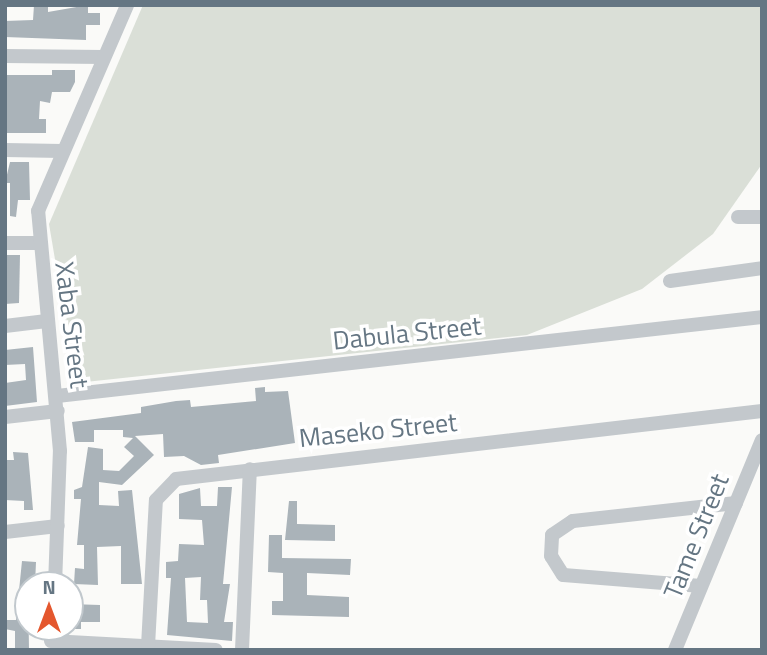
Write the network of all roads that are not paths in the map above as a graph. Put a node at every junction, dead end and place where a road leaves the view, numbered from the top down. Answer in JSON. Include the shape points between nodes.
{"nodes":[{"id":1,"x":127,"y":5,"type":"edge"},
{"id":2,"x":5,"y":56,"type":"edge"},
{"id":3,"x":103,"y":57,"type":"junction"},
{"id":4,"x":5,"y":150,"type":"edge"},
{"id":5,"x":62,"y":151,"type":"junction"},
{"id":6,"x":738,"y":217,"type":"dead end"},
{"id":7,"x":762,"y":217,"type":"edge"},
{"id":8,"x":5,"y":243,"type":"edge"},
{"id":9,"x":38,"y":243,"type":"junction"},
{"id":10,"x":762,"y":268,"type":"edge"},
{"id":11,"x":670,"y":281,"type":"dead end"},
{"id":12,"x":762,"y":317,"type":"edge"},
{"id":13,"x":47,"y":321,"type":"junction"},
{"id":14,"x":5,"y":326,"type":"edge"},
{"id":15,"x":57,"y":396,"type":"junction"},
{"id":16,"x":58,"y":411,"type":"junction"},
{"id":17,"x":762,"y":411,"type":"edge"},
{"id":18,"x":5,"y":417,"type":"edge"},
{"id":19,"x":762,"y":440,"type":"edge"},
{"id":20,"x":250,"y":469,"type":"junction"},
{"id":21,"x":736,"y":503,"type":"junction"},
{"id":22,"x":58,"y":526,"type":"junction"},
{"id":23,"x":5,"y":532,"type":"edge"},
{"id":24,"x":56,"y":571,"type":"edge"},
{"id":25,"x":701,"y":586,"type":"junction"},
{"id":26,"x":79,"y":641,"type":"edge"},
{"id":27,"x":148,"y":646,"type":"junction"},
{"id":28,"x":216,"y":650,"type":"edge"},
{"id":29,"x":242,"y":650,"type":"edge"},
{"id":30,"x":675,"y":650,"type":"edge"}],
"edges":[{"from":1,"to":3,"type":"street","name":"Xaba Street"},
{"from":2,"to":3,"type":"street"},
{"from":3,"to":5,"type":"street","name":"Xaba Street"},
{"from":4,"to":5,"type":"street"},
{"from":5,"to":9,"type":"street","name":"Xaba Street","via":[[38,211]]},
{"from":6,"to":7,"type":"street"},
{"from":8,"to":9,"type":"street"},
{"from":9,"to":13,"type":"street","name":"Xaba Street"},
{"from":10,"to":11,"type":"street"},
{"from":12,"to":15,"type":"street","name":"Dabula Street"},
{"from":13,"to":14,"type":"street"},
{"from":13,"to":15,"type":"street","name":"Xaba Street"},
{"from":15,"to":16,"type":"street","name":"Xaba Street"},
{"from":16,"to":18,"type":"street"},
{"from":16,"to":22,"type":"street","name":"Xaba Street"},
{"from":17,"to":20,"type":"street","name":"Maseko Street"},
{"from":19,"to":21,"type":"street","name":"Tame Street"},
{"from":20,"to":27,"type":"street","name":"Maseko Street","via":[[176,479],[158,494]]},
{"from":20,"to":29,"type":"street"},
{"from":21,"to":25,"type":"street","name":"Tame Street"},
{"from":21,"to":25,"type":"street","via":[[573,521],[552,535],[551,556],[563,575]]},
{"from":22,"to":23,"type":"street"},
{"from":22,"to":24,"type":"street","name":"Xaba Street"},
{"from":25,"to":30,"type":"street","name":"Tame Street"},
{"from":26,"to":27,"type":"street"},
{"from":27,"to":28,"type":"street"}]}
